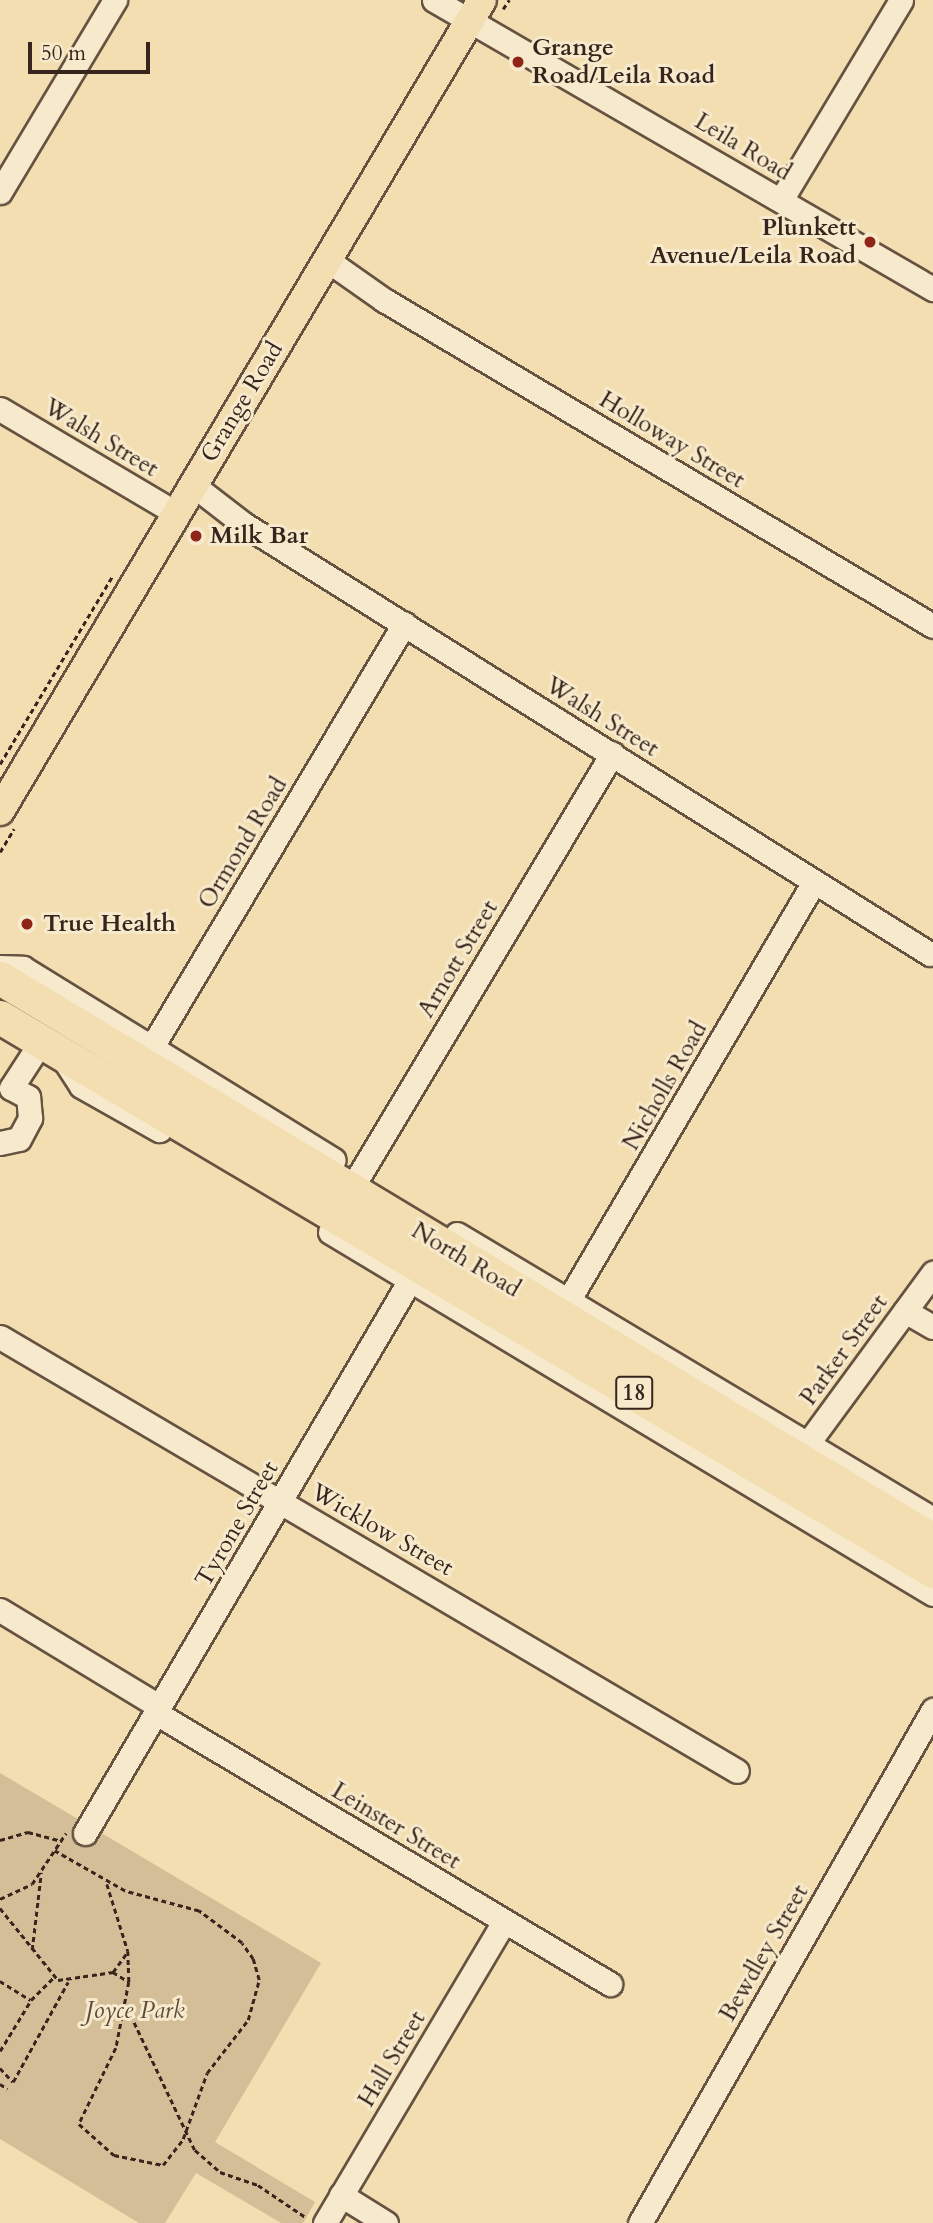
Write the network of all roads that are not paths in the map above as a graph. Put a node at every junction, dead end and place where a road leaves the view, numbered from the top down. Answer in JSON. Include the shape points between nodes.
{"nodes":[{"id":1,"x":115,"y":0,"type":"edge"},
{"id":2,"x":434,"y":0,"type":"edge"},
{"id":3,"x":901,"y":0,"type":"edge"},
{"id":4,"x":470,"y":9,"type":"edge"},
{"id":5,"x":0,"y":192,"type":"edge"},
{"id":6,"x":781,"y":200,"type":"junction"},
{"id":7,"x":324,"y":264,"type":"junction"},
{"id":8,"x":933,"y":289,"type":"edge"},
{"id":9,"x":0,"y":408,"type":"edge"},
{"id":10,"x":185,"y":498,"type":"junction"},
{"id":11,"x":404,"y":624,"type":"junction"},
{"id":12,"x":933,"y":626,"type":"edge"},
{"id":13,"x":612,"y":754,"type":"junction"},
{"id":14,"x":1,"y":807,"type":"edge"},
{"id":15,"x":814,"y":882,"type":"junction"},
{"id":16,"x":930,"y":954,"type":"dead end"},
{"id":17,"x":0,"y":967,"type":"edge"},
{"id":18,"x":0,"y":978,"type":"edge"},
{"id":19,"x":24,"y":1033,"type":"edge"},
{"id":20,"x":140,"y":1067,"type":"junction"},
{"id":21,"x":0,"y":1143,"type":"edge"},
{"id":22,"x":355,"y":1184,"type":"junction"},
{"id":23,"x":421,"y":1262,"type":"junction"},
{"id":24,"x":933,"y":1273,"type":"edge"},
{"id":25,"x":564,"y":1308,"type":"junction"},
{"id":26,"x":905,"y":1311,"type":"junction"},
{"id":27,"x":933,"y":1327,"type":"edge"},
{"id":28,"x":0,"y":1336,"type":"edge"},
{"id":29,"x":796,"y":1461,"type":"junction"},
{"id":30,"x":280,"y":1503,"type":"junction"},
{"id":31,"x":933,"y":1520,"type":"edge"},
{"id":32,"x":933,"y":1540,"type":"edge"},
{"id":33,"x":933,"y":1571,"type":"edge"},
{"id":34,"x":933,"y":1594,"type":"edge"},
{"id":35,"x":0,"y":1610,"type":"edge"},
{"id":36,"x":158,"y":1710,"type":"junction"},
{"id":37,"x":933,"y":1710,"type":"edge"},
{"id":38,"x":737,"y":1771,"type":"dead end"},
{"id":39,"x":86,"y":1831,"type":"road end"},
{"id":40,"x":504,"y":1922,"type":"junction"},
{"id":41,"x":610,"y":1984,"type":"dead end"},
{"id":42,"x":341,"y":2195,"type":"junction"},
{"id":43,"x":325,"y":2223,"type":"edge"},
{"id":44,"x":386,"y":2223,"type":"edge"},
{"id":45,"x":640,"y":2223,"type":"edge"}],
"edges":[{"from":1,"to":5,"type":"street"},
{"from":2,"to":4,"type":"street","name":"Leila Road"},
{"from":3,"to":6,"type":"street"},
{"from":4,"to":6,"type":"street","name":"Leila Road","via":[[527,50]]},
{"from":4,"to":7,"type":"main road","name":"Grange Road"},
{"from":6,"to":8,"type":"street","name":"Leila Road"},
{"from":7,"to":10,"type":"main road","name":"Grange Road"},
{"from":7,"to":12,"type":"street","name":"Holloway Street"},
{"from":9,"to":10,"type":"street","name":"Walsh Street"},
{"from":10,"to":11,"type":"street","name":"Walsh Street","via":[[245,525]]},
{"from":10,"to":14,"type":"main road","name":"Grange Road"},
{"from":11,"to":13,"type":"street","name":"Walsh Street"},
{"from":11,"to":20,"type":"street","name":"Ormond Road"},
{"from":13,"to":15,"type":"street","name":"Walsh Street"},
{"from":13,"to":22,"type":"street","name":"Arnott Street"},
{"from":15,"to":16,"type":"street","name":"Walsh Street"},
{"from":15,"to":25,"type":"street","name":"Nicholls Road"},
{"from":17,"to":20,"type":"street","name":"North Road","via":[[23,968]]},
{"from":18,"to":20,"type":"highway","name":"North Road","number":"18"},
{"from":19,"to":20,"type":"highway","name":"North Road","number":"18"},
{"from":19,"to":21,"type":"street","via":[[11,1088],[28,1097],[30,1118],[19,1139]]},
{"from":19,"to":23,"type":"street","name":"North Road","via":[[81,1086]]},
{"from":20,"to":22,"type":"highway","name":"North Road","number":"18"},
{"from":20,"to":23,"type":"highway","name":"North Road","number":"18"},
{"from":22,"to":23,"type":"highway","name":"North Road","number":"18"},
{"from":22,"to":25,"type":"street","name":"North Road"},
{"from":23,"to":25,"type":"highway","name":"North Road","number":"18"},
{"from":23,"to":29,"type":"highway","name":"North Road","number":"18"},
{"from":23,"to":30,"type":"street","name":"Tyrone Street"},
{"from":23,"to":34,"type":"street","name":"North Road"},
{"from":24,"to":26,"type":"street","name":"Parker Street"},
{"from":25,"to":29,"type":"highway","name":"North Road","number":"18"},
{"from":26,"to":27,"type":"street"},
{"from":26,"to":29,"type":"street","name":"Parker Street"},
{"from":28,"to":30,"type":"street","name":"Wicklow Street"},
{"from":29,"to":31,"type":"street","name":"North Road"},
{"from":29,"to":32,"type":"highway","name":"North Road","number":"18"},
{"from":29,"to":33,"type":"highway","name":"North Road","number":"18"},
{"from":30,"to":36,"type":"street","name":"Tyrone Street"},
{"from":30,"to":38,"type":"street","name":"Wicklow Street"},
{"from":35,"to":36,"type":"street","name":"Leinster Street"},
{"from":36,"to":39,"type":"street","name":"Tyrone Street"},
{"from":36,"to":40,"type":"street","name":"Leinster Street"},
{"from":37,"to":45,"type":"street","name":"Bewdley Street"},
{"from":40,"to":41,"type":"street","name":"Leinster Street"},
{"from":40,"to":42,"type":"street","name":"Hall Street"},
{"from":42,"to":43,"type":"street","name":"Hall Street"},
{"from":42,"to":44,"type":"street"}]}
